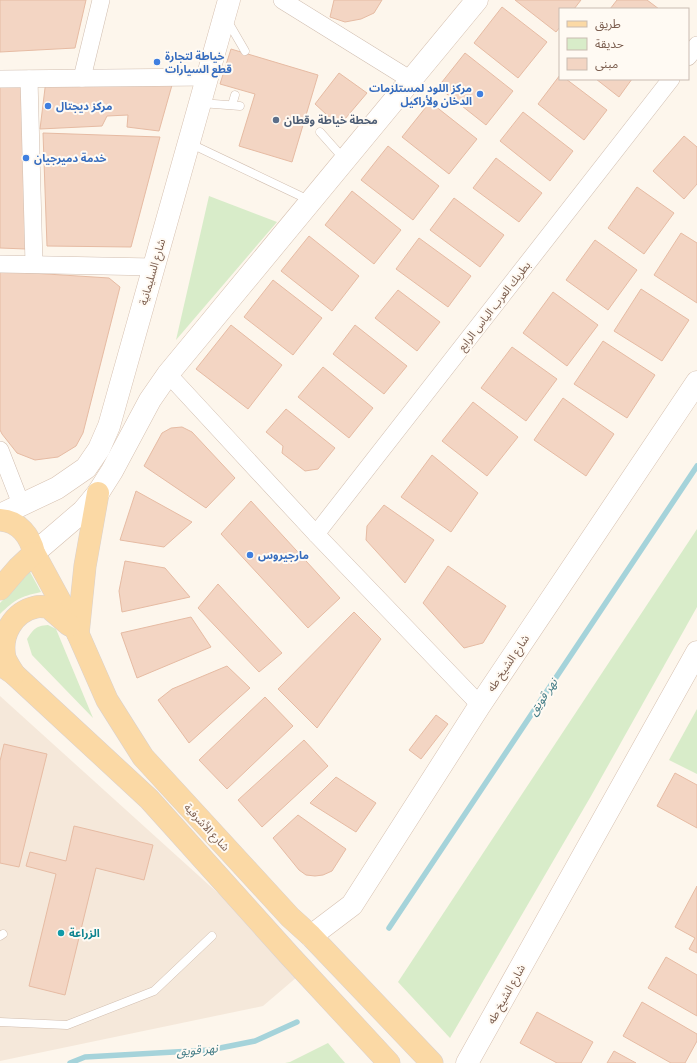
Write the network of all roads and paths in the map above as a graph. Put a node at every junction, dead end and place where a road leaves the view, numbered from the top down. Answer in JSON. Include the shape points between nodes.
{"nodes":[{"id":1,"x":102,"y":0,"type":"edge"},
{"id":2,"x":282,"y":0,"type":"edge"},
{"id":3,"x":477,"y":0,"type":"edge"},
{"id":4,"x":227,"y":8,"type":"edge"},
{"id":5,"x":697,"y":45,"type":"edge"},
{"id":6,"x":245,"y":51,"type":"dead end"},
{"id":7,"x":689,"y":56,"type":"edge"},
{"id":8,"x":208,"y":77,"type":"junction"},
{"id":9,"x":82,"y":78,"type":"junction"},
{"id":10,"x":0,"y":79,"type":"edge"},
{"id":11,"x":29,"y":79,"type":"junction"},
{"id":12,"x":411,"y":80,"type":"junction"},
{"id":13,"x":670,"y":80,"type":"edge"},
{"id":14,"x":234,"y":95,"type":"dead end"},
{"id":15,"x":200,"y":103,"type":"junction"},
{"id":16,"x":320,"y":132,"type":"dead end"},
{"id":17,"x":189,"y":143,"type":"junction"},
{"id":18,"x":344,"y":160,"type":"junction"},
{"id":19,"x":311,"y":201,"type":"junction"},
{"id":20,"x":0,"y":264,"type":"edge"},
{"id":21,"x":34,"y":264,"type":"junction"},
{"id":22,"x":154,"y":267,"type":"junction"},
{"id":23,"x":168,"y":374,"type":"junction"},
{"id":24,"x":697,"y":382,"type":"edge"},
{"id":25,"x":0,"y":450,"type":"edge"},
{"id":26,"x":98,"y":492,"type":"junction"},
{"id":27,"x":21,"y":504,"type":"junction"},
{"id":28,"x":0,"y":515,"type":"edge"},
{"id":29,"x":0,"y":520,"type":"edge"},
{"id":30,"x":316,"y":534,"type":"junction"},
{"id":31,"x":34,"y":553,"type":"junction"},
{"id":32,"x":0,"y":589,"type":"edge"},
{"id":33,"x":78,"y":634,"type":"junction"},
{"id":34,"x":697,"y":652,"type":"edge"},
{"id":35,"x":7,"y":669,"type":"edge"},
{"id":36,"x":480,"y":705,"type":"junction"},
{"id":37,"x":212,"y":936,"type":"dead end"},
{"id":38,"x":311,"y":936,"type":"junction"},
{"id":39,"x":0,"y":1022,"type":"edge"},
{"id":40,"x":389,"y":1063,"type":"edge"},
{"id":41,"x":432,"y":1063,"type":"edge"},
{"id":42,"x":467,"y":1063,"type":"edge"}],
"edges":[{"from":1,"to":9,"type":"street"},
{"from":2,"to":12,"type":"street"},
{"from":3,"to":12,"type":"main road"},
{"from":4,"to":6,"type":"lane"},
{"from":4,"to":8,"type":"main road","name":"شارع السليمانية"},
{"from":5,"to":7,"type":"street"},
{"from":8,"to":9,"type":"street"},
{"from":8,"to":15,"type":"main road","name":"شارع السليمانية"},
{"from":9,"to":11,"type":"street"},
{"from":10,"to":11,"type":"street"},
{"from":11,"to":21,"type":"street"},
{"from":12,"to":18,"type":"main road"},
{"from":13,"to":30,"type":"street","name":"بطريك العرب الياس الرابع"},
{"from":14,"to":15,"type":"lane","via":[[236,106]]},
{"from":15,"to":17,"type":"main road","name":"شارع السليمانية"},
{"from":16,"to":18,"type":"lane"},
{"from":17,"to":19,"type":"lane"},
{"from":17,"to":22,"type":"main road","name":"شارع السليمانية"},
{"from":18,"to":19,"type":"main road"},
{"from":19,"to":23,"type":"main road"},
{"from":20,"to":21,"type":"street"},
{"from":21,"to":22,"type":"street"},
{"from":22,"to":27,"type":"main road","name":"شارع السليمانية","via":[[110,426],[99,449],[86,468],[57,488]]},
{"from":23,"to":26,"type":"main road","via":[[150,400]]},
{"from":23,"to":30,"type":"street"},
{"from":24,"to":36,"type":"main road","name":"شارع الشيخ طه"},
{"from":25,"to":27,"type":"street"},
{"from":26,"to":31,"type":"main road","via":[[83,511]]},
{"from":26,"to":33,"type":"main road","via":[[85,566]]},
{"from":27,"to":28,"type":"main road","name":"شارع السليمانية"},
{"from":29,"to":31,"type":"main road","name":"شارع الأشرفية","via":[[20,528],[32,543]]},
{"from":30,"to":36,"type":"street"},
{"from":31,"to":32,"type":"main road"},
{"from":31,"to":33,"type":"main road","name":"شارع الأشرفية"},
{"from":33,"to":35,"type":"main road","via":[[48,607],[37,607],[21,613],[9,625],[4,636]]},
{"from":33,"to":38,"type":"main road","name":"شارع الأشرفية","via":[[107,700],[143,757]]},
{"from":34,"to":42,"type":"main road","name":"شارع الشيخ طه"},
{"from":35,"to":40,"type":"main road","via":[[150,799]]},
{"from":36,"to":38,"type":"main road","name":"شارع الشيخ طه","via":[[352,905]]},
{"from":37,"to":39,"type":"lane","via":[[154,991],[67,1025]]},
{"from":38,"to":41,"type":"main road","name":"شارع الأشرفية"}]}
